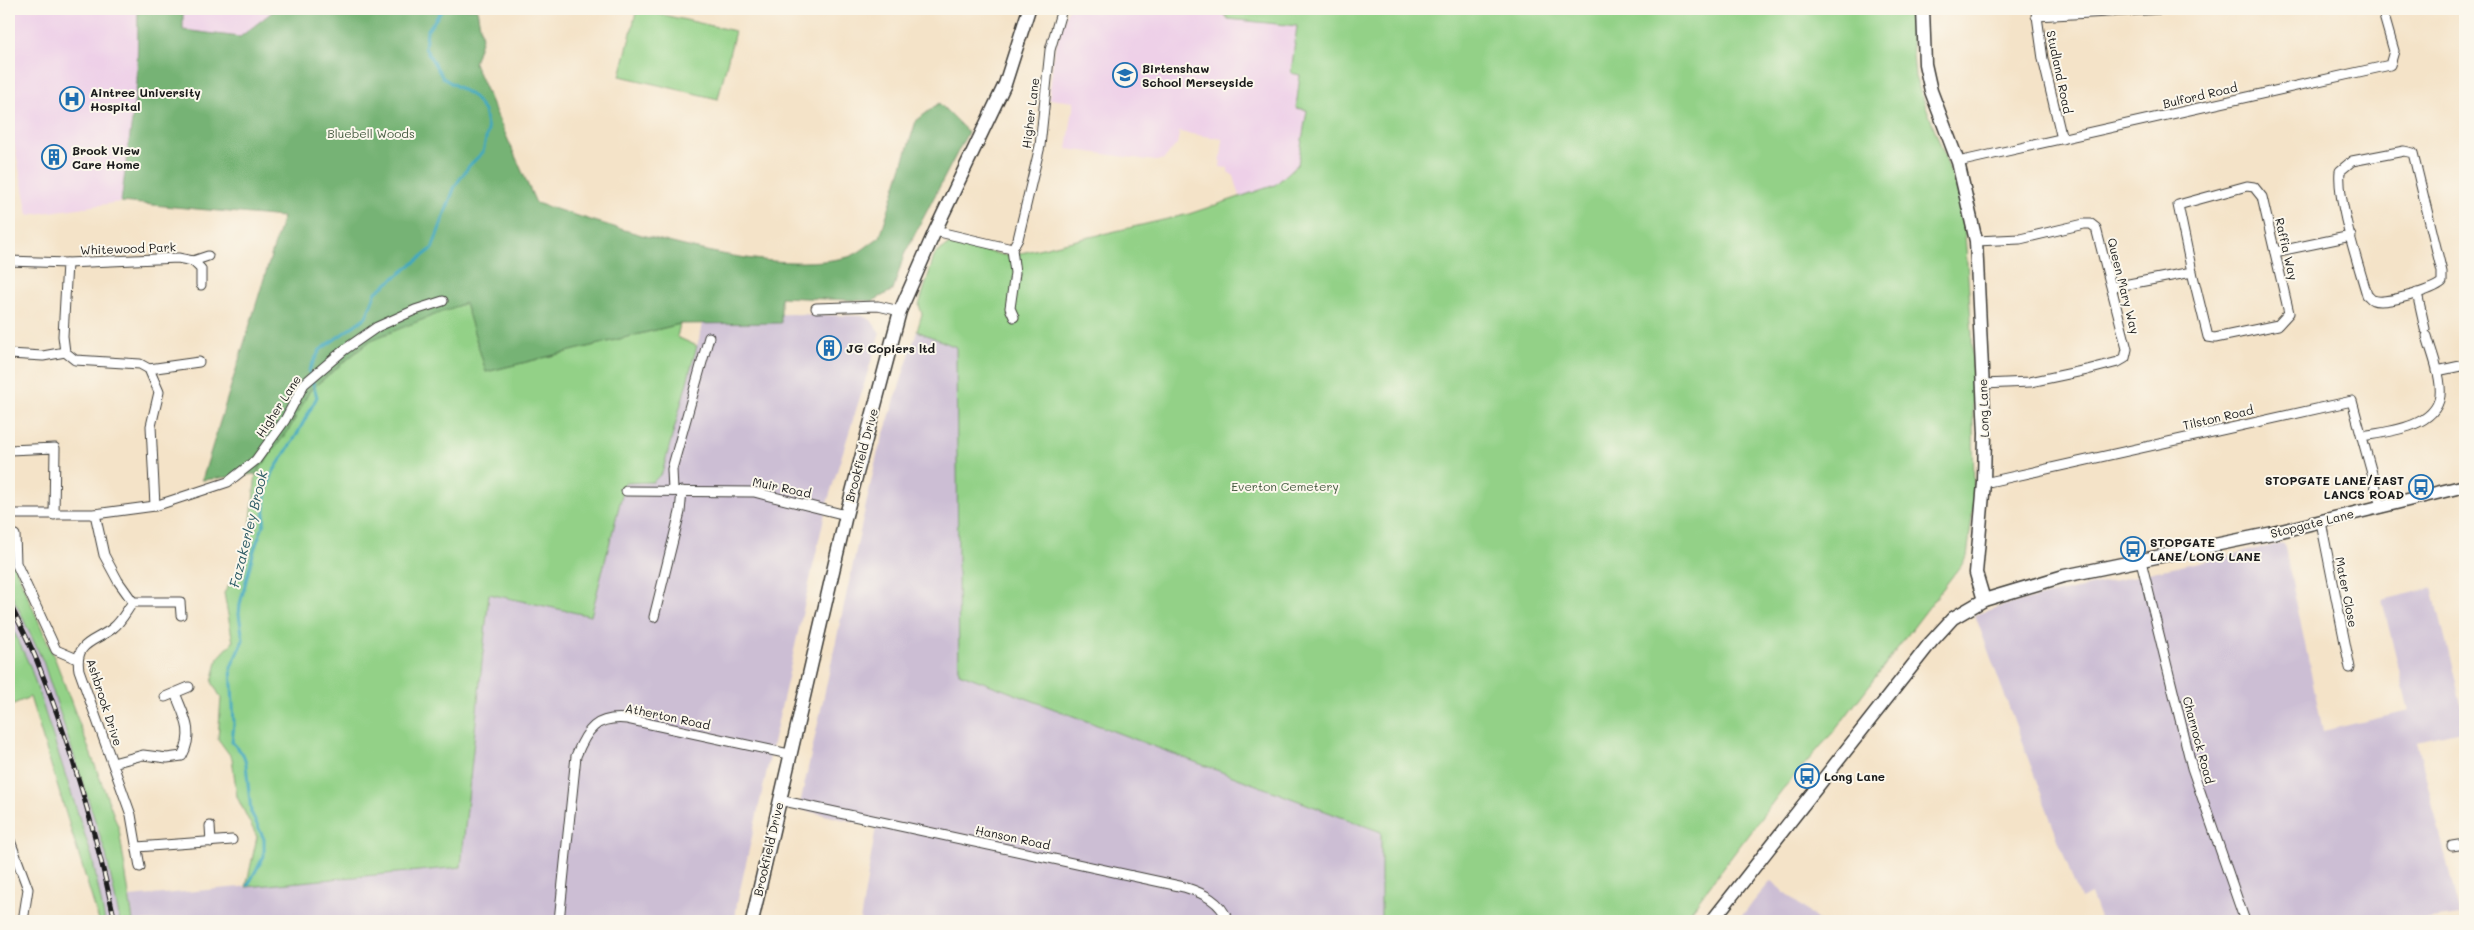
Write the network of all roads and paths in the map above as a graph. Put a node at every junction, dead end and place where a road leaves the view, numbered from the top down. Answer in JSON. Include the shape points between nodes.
{"nodes":[{"id":1,"x":1029,"y":9,"type":"edge"},
{"id":2,"x":1062,"y":9,"type":"edge"},
{"id":3,"x":1923,"y":9,"type":"edge"},
{"id":4,"x":2162,"y":9,"type":"edge"},
{"id":5,"x":2382,"y":9,"type":"edge"},
{"id":6,"x":2036,"y":13,"type":"edge"},
{"id":7,"x":2062,"y":139,"type":"junction"},
{"id":8,"x":1958,"y":162,"type":"junction"},
{"id":9,"x":934,"y":231,"type":"junction"},
{"id":10,"x":2351,"y":236,"type":"junction"},
{"id":11,"x":1976,"y":241,"type":"junction"},
{"id":12,"x":1012,"y":249,"type":"junction"},
{"id":13,"x":2275,"y":252,"type":"junction"},
{"id":14,"x":208,"y":256,"type":"dead end"},
{"id":15,"x":9,"y":261,"type":"edge"},
{"id":16,"x":193,"y":261,"type":"junction"},
{"id":17,"x":67,"y":263,"type":"junction"},
{"id":18,"x":2192,"y":272,"type":"junction"},
{"id":19,"x":201,"y":285,"type":"dead end"},
{"id":20,"x":2113,"y":287,"type":"junction"},
{"id":21,"x":2416,"y":293,"type":"junction"},
{"id":22,"x":443,"y":301,"type":"dead end"},
{"id":23,"x":816,"y":308,"type":"dead end"},
{"id":24,"x":900,"y":311,"type":"junction"},
{"id":25,"x":1014,"y":317,"type":"dead end"},
{"id":26,"x":709,"y":337,"type":"dead end"},
{"id":27,"x":65,"y":352,"type":"junction"},
{"id":28,"x":9,"y":354,"type":"edge"},
{"id":29,"x":198,"y":362,"type":"dead end"},
{"id":30,"x":2465,"y":365,"type":"edge"},
{"id":31,"x":149,"y":368,"type":"junction"},
{"id":32,"x":2437,"y":371,"type":"junction"},
{"id":33,"x":1983,"y":384,"type":"junction"},
{"id":34,"x":2362,"y":436,"type":"junction"},
{"id":35,"x":9,"y":450,"type":"edge"},
{"id":36,"x":1984,"y":482,"type":"junction"},
{"id":37,"x":2465,"y":486,"type":"edge"},
{"id":38,"x":626,"y":490,"type":"dead end"},
{"id":39,"x":672,"y":491,"type":"junction"},
{"id":40,"x":682,"y":491,"type":"junction"},
{"id":41,"x":155,"y":506,"type":"junction"},
{"id":42,"x":2381,"y":506,"type":"junction"},
{"id":43,"x":9,"y":514,"type":"edge"},
{"id":44,"x":95,"y":514,"type":"junction"},
{"id":45,"x":54,"y":515,"type":"junction"},
{"id":46,"x":846,"y":515,"type":"junction"},
{"id":47,"x":2321,"y":522,"type":"junction"},
{"id":48,"x":15,"y":536,"type":"dead end"},
{"id":49,"x":2141,"y":561,"type":"junction"},
{"id":50,"x":1984,"y":600,"type":"junction"},
{"id":51,"x":133,"y":602,"type":"junction"},
{"id":52,"x":181,"y":615,"type":"dead end"},
{"id":53,"x":654,"y":617,"type":"dead end"},
{"id":54,"x":77,"y":658,"type":"junction"},
{"id":55,"x":2350,"y":668,"type":"dead end"},
{"id":56,"x":189,"y":687,"type":"dead end"},
{"id":57,"x":175,"y":693,"type":"junction"},
{"id":58,"x":165,"y":697,"type":"dead end"},
{"id":59,"x":789,"y":754,"type":"junction"},
{"id":60,"x":113,"y":763,"type":"junction"},
{"id":61,"x":779,"y":800,"type":"junction"},
{"id":62,"x":210,"y":826,"type":"dead end"},
{"id":63,"x":9,"y":838,"type":"edge"},
{"id":64,"x":232,"y":840,"type":"dead end"},
{"id":65,"x":212,"y":842,"type":"junction"},
{"id":66,"x":2465,"y":844,"type":"edge"},
{"id":67,"x":2452,"y":846,"type":"dead end"},
{"id":68,"x":136,"y":847,"type":"junction"},
{"id":69,"x":140,"y":867,"type":"dead end"},
{"id":70,"x":23,"y":921,"type":"edge"},
{"id":71,"x":559,"y":921,"type":"edge"},
{"id":72,"x":752,"y":921,"type":"edge"},
{"id":73,"x":1228,"y":921,"type":"edge"},
{"id":74,"x":1712,"y":921,"type":"edge"},
{"id":75,"x":2245,"y":921,"type":"edge"}],
"edges":[{"from":1,"to":9,"type":"street","name":"Brookfield Drive","via":[[1005,84]]},
{"from":2,"to":12,"type":"street","name":"Higher Lane","via":[[1050,50],[1040,146],[1018,238]]},
{"from":3,"to":8,"type":"street","name":"Long Lane","via":[[1925,64],[1931,91]]},
{"from":4,"to":6,"type":"street"},
{"from":5,"to":7,"type":"street","name":"Bulford Road","via":[[2394,50],[2390,65]]},
{"from":6,"to":7,"type":"street","name":"Studland Road","via":[[2042,59]]},
{"from":7,"to":8,"type":"street","name":"Bulford Road"},
{"from":8,"to":11,"type":"street","name":"Long Lane"},
{"from":9,"to":12,"type":"street"},
{"from":9,"to":24,"type":"street","name":"Brookfield Drive"},
{"from":10,"to":13,"type":"street"},
{"from":10,"to":21,"type":"street","via":[[2367,295],[2373,300],[2383,301]]},
{"from":10,"to":21,"type":"street","via":[[2339,181],[2340,171],[2352,161],[2404,151],[2413,153],[2442,272],[2442,282],[2436,288]]},
{"from":11,"to":20,"type":"street","name":"Queen Mary Way","via":[[2020,239],[2091,224],[2096,228]]},
{"from":11,"to":33,"type":"street","name":"Long Lane"},
{"from":12,"to":25,"type":"street","via":[[1016,273],[1010,308]]},
{"from":13,"to":18,"type":"street","name":"Raffia Way","via":[[2262,197],[2254,186],[2247,186],[2178,205]]},
{"from":13,"to":18,"type":"street","name":"Raffia Way","via":[[2289,314],[2278,325],[2208,337]]},
{"from":14,"to":16,"type":"street"},
{"from":15,"to":17,"type":"street","name":"Whitewood Park"},
{"from":16,"to":17,"type":"street","name":"Whitewood Park","via":[[178,258]]},
{"from":16,"to":19,"type":"street","name":"Whitewood Park","via":[[201,269]]},
{"from":17,"to":27,"type":"street","name":"Whitewood Park"},
{"from":18,"to":20,"type":"street"},
{"from":20,"to":33,"type":"street","name":"Queen Mary Way","via":[[2127,350],[2125,358],[2030,382]]},
{"from":21,"to":32,"type":"street"},
{"from":22,"to":41,"type":"street","name":"Higher Lane","via":[[377,327],[344,350],[304,384],[285,420],[256,460],[228,482]]},
{"from":23,"to":24,"type":"street","via":[[878,306]]},
{"from":24,"to":46,"type":"street","name":"Brookfield Drive"},
{"from":26,"to":39,"type":"street","via":[[672,469]]},
{"from":27,"to":28,"type":"street","via":[[43,356]]},
{"from":27,"to":31,"type":"street","via":[[75,360],[140,364]]},
{"from":29,"to":31,"type":"street"},
{"from":30,"to":32,"type":"street"},
{"from":31,"to":41,"type":"street","via":[[159,392],[151,426]]},
{"from":32,"to":34,"type":"street","via":[[2440,396],[2435,408],[2410,428]]},
{"from":33,"to":36,"type":"street","name":"Long Lane"},
{"from":34,"to":36,"type":"street","name":"Tilston Road","via":[[2352,400]]},
{"from":34,"to":42,"type":"street","name":"Tilston Road"},
{"from":35,"to":45,"type":"street","via":[[55,448]]},
{"from":36,"to":50,"type":"street","name":"Long Lane","via":[[1976,573]]},
{"from":37,"to":42,"type":"street","name":"Stopgate Lane"},
{"from":38,"to":39,"type":"street","name":"Muir Road"},
{"from":39,"to":40,"type":"street","name":"Muir Road"},
{"from":40,"to":46,"type":"street","name":"Muir Road","via":[[754,492]]},
{"from":40,"to":53,"type":"street","via":[[680,512]]},
{"from":41,"to":44,"type":"street","name":"Higher Lane"},
{"from":42,"to":47,"type":"street","name":"Stopgate Lane"},
{"from":43,"to":45,"type":"street","name":"Higher Lane"},
{"from":44,"to":45,"type":"street","name":"Higher Lane"},
{"from":44,"to":51,"type":"street","via":[[104,554]]},
{"from":46,"to":59,"type":"street","name":"Brookfield Drive"},
{"from":47,"to":49,"type":"street","name":"Stopgate Lane"},
{"from":47,"to":55,"type":"street","name":"Mater Close"},
{"from":48,"to":54,"type":"street","via":[[16,563],[56,650]]},
{"from":49,"to":50,"type":"street","name":"Stopgate Lane","via":[[2064,576]]},
{"from":49,"to":75,"type":"street","name":"Charnock Road","via":[[2192,768]]},
{"from":50,"to":74,"type":"street","via":[[1954,618],[1931,642]]},
{"from":51,"to":52,"type":"street","via":[[180,602]]},
{"from":51,"to":54,"type":"street","name":"Ashbrook Drive","via":[[114,627],[84,646]]},
{"from":54,"to":60,"type":"street","name":"Ashbrook Drive"},
{"from":56,"to":57,"type":"street"},
{"from":57,"to":58,"type":"street"},
{"from":57,"to":60,"type":"street","via":[[188,726],[188,744],[182,756],[143,755]]},
{"from":59,"to":61,"type":"street","name":"Brookfield Drive"},
{"from":59,"to":71,"type":"street","name":"Atherton Road","via":[[627,720],[612,718],[596,724],[584,736],[576,756]]},
{"from":60,"to":68,"type":"street","name":"Ashbrook Drive","via":[[131,815]]},
{"from":61,"to":72,"type":"street","name":"Brookfield Drive"},
{"from":61,"to":73,"type":"street","name":"Hanson Road","via":[[1184,887],[1202,893],[1218,904]]},
{"from":62,"to":65,"type":"street"},
{"from":63,"to":70,"type":"street","via":[[28,889]]},
{"from":64,"to":65,"type":"street"},
{"from":65,"to":68,"type":"street"},
{"from":66,"to":67,"type":"street"},
{"from":68,"to":69,"type":"street","name":"Ashbrook Drive"}]}
